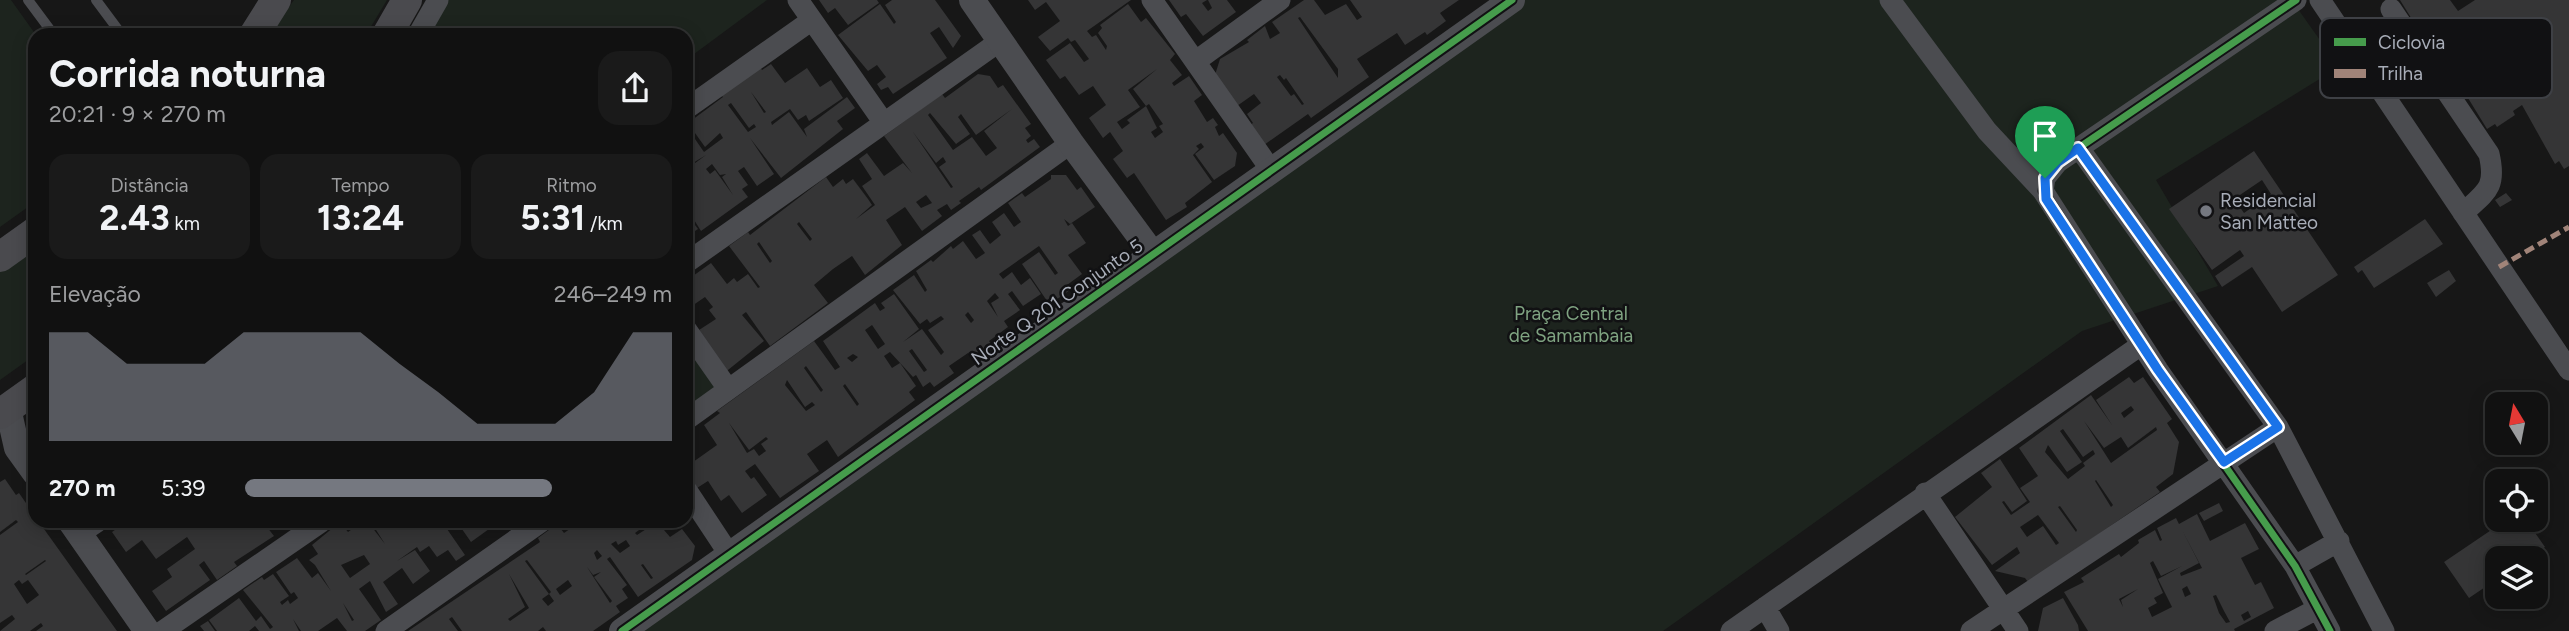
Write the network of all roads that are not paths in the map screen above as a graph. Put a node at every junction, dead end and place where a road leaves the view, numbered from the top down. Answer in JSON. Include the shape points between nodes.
{"nodes":[{"id":1,"x":29,"y":0,"type":"edge"},
{"id":2,"x":96,"y":0,"type":"edge"},
{"id":3,"x":276,"y":0,"type":"edge"},
{"id":4,"x":407,"y":0,"type":"edge"},
{"id":5,"x":438,"y":0,"type":"edge"},
{"id":6,"x":798,"y":0,"type":"edge"},
{"id":7,"x":972,"y":0,"type":"edge"},
{"id":8,"x":1153,"y":0,"type":"edge"},
{"id":9,"x":1280,"y":0,"type":"edge"},
{"id":10,"x":1512,"y":0,"type":"edge"},
{"id":11,"x":1890,"y":0,"type":"edge"},
{"id":12,"x":2296,"y":0,"type":"edge"},
{"id":13,"x":2320,"y":0,"type":"edge"},
{"id":14,"x":2390,"y":9,"type":"dead end"},
{"id":15,"x":2332,"y":18,"type":"edge"},
{"id":16,"x":2396,"y":18,"type":"edge"},
{"id":17,"x":812,"y":20,"type":"junction"},
{"id":18,"x":49,"y":28,"type":"edge"},
{"id":19,"x":117,"y":28,"type":"edge"},
{"id":20,"x":258,"y":28,"type":"edge"},
{"id":21,"x":391,"y":28,"type":"edge"},
{"id":22,"x":422,"y":28,"type":"edge"},
{"id":23,"x":1000,"y":41,"type":"junction"},
{"id":24,"x":1196,"y":61,"type":"junction"},
{"id":25,"x":2386,"y":98,"type":"edge"},
{"id":26,"x":2451,"y":98,"type":"edge"},
{"id":27,"x":693,"y":104,"type":"edge"},
{"id":28,"x":884,"y":123,"type":"junction"},
{"id":29,"x":1071,"y":143,"type":"junction"},
{"id":30,"x":2078,"y":148,"type":"junction"},
{"id":31,"x":1271,"y":170,"type":"junction"},
{"id":32,"x":2043,"y":191,"type":"junction"},
{"id":33,"x":2463,"y":213,"type":"junction"},
{"id":34,"x":28,"y":237,"type":"edge"},
{"id":35,"x":1152,"y":253,"type":"junction"},
{"id":36,"x":0,"y":257,"type":"edge"},
{"id":37,"x":693,"y":258,"type":"edge"},
{"id":38,"x":693,"y":339,"type":"edge"},
{"id":39,"x":2141,"y":345,"type":"junction"},
{"id":40,"x":2569,"y":370,"type":"edge"},
{"id":41,"x":728,"y":389,"type":"junction"},
{"id":42,"x":28,"y":394,"type":"edge"},
{"id":43,"x":4,"y":411,"type":"edge"},
{"id":44,"x":693,"y":415,"type":"edge"},
{"id":45,"x":2278,"y":427,"type":"junction"},
{"id":46,"x":9,"y":445,"type":"edge"},
{"id":47,"x":2224,"y":462,"type":"junction"},
{"id":48,"x":28,"y":465,"type":"edge"},
{"id":49,"x":1925,"y":493,"type":"junction"},
{"id":50,"x":693,"y":500,"type":"edge"},
{"id":51,"x":83,"y":528,"type":"edge"},
{"id":52,"x":312,"y":528,"type":"edge"},
{"id":53,"x":532,"y":528,"type":"edge"},
{"id":54,"x":2339,"y":541,"type":"junction"},
{"id":55,"x":729,"y":554,"type":"junction"},
{"id":56,"x":2295,"y":566,"type":"junction"},
{"id":57,"x":1765,"y":607,"type":"junction"},
{"id":58,"x":2005,"y":609,"type":"junction"},
{"id":59,"x":2317,"y":609,"type":"junction"},
{"id":60,"x":147,"y":631,"type":"edge"},
{"id":61,"x":163,"y":631,"type":"edge"},
{"id":62,"x":386,"y":631,"type":"edge"},
{"id":63,"x":622,"y":631,"type":"edge"},
{"id":64,"x":1731,"y":631,"type":"edge"},
{"id":65,"x":1779,"y":631,"type":"edge"},
{"id":66,"x":1971,"y":631,"type":"edge"},
{"id":67,"x":2018,"y":631,"type":"edge"},
{"id":68,"x":2275,"y":631,"type":"edge"},
{"id":69,"x":2330,"y":631,"type":"edge"},
{"id":70,"x":2384,"y":631,"type":"edge"}],
"edges":[{"from":1,"to":18,"type":"lane"},
{"from":2,"to":19,"type":"lane"},
{"from":3,"to":20,"type":"main road"},
{"from":4,"to":21,"type":"main road"},
{"from":5,"to":22,"type":"street"},
{"from":6,"to":17,"type":"street"},
{"from":7,"to":23,"type":"street"},
{"from":8,"to":24,"type":"street"},
{"from":9,"to":24,"type":"street"},
{"from":10,"to":31,"type":"street","name":"Norte Q 201 Conjunto 5"},
{"from":11,"to":32,"type":"street","via":[[1987,131]]},
{"from":12,"to":30,"type":"street"},
{"from":13,"to":15,"type":"street"},
{"from":14,"to":16,"type":"street"},
{"from":17,"to":27,"type":"street"},
{"from":17,"to":28,"type":"street"},
{"from":23,"to":28,"type":"street"},
{"from":23,"to":29,"type":"street"},
{"from":24,"to":31,"type":"street"},
{"from":25,"to":33,"type":"street"},
{"from":26,"to":33,"type":"street","via":[[2489,154],[2494,173],[2490,189]]},
{"from":28,"to":37,"type":"street"},
{"from":29,"to":35,"type":"street"},
{"from":29,"to":41,"type":"street"},
{"from":30,"to":32,"type":"street","via":[[2058,162],[2045,178]]},
{"from":30,"to":45,"type":"street"},
{"from":31,"to":35,"type":"street","name":"Norte Q 201 Conjunto 5"},
{"from":32,"to":39,"type":"street"},
{"from":33,"to":40,"type":"street"},
{"from":34,"to":36,"type":"main road"},
{"from":35,"to":55,"type":"street","name":"Norte Q 201 Conjunto 5"},
{"from":38,"to":41,"type":"street"},
{"from":39,"to":47,"type":"street"},
{"from":39,"to":49,"type":"street"},
{"from":41,"to":44,"type":"street"},
{"from":42,"to":43,"type":"main road"},
{"from":43,"to":46,"type":"street"},
{"from":45,"to":47,"type":"street"},
{"from":45,"to":54,"type":"street"},
{"from":46,"to":48,"type":"street"},
{"from":47,"to":56,"type":"street"},
{"from":47,"to":58,"type":"street"},
{"from":49,"to":57,"type":"street"},
{"from":49,"to":58,"type":"street"},
{"from":50,"to":55,"type":"street"},
{"from":51,"to":60,"type":"street"},
{"from":52,"to":61,"type":"street"},
{"from":53,"to":62,"type":"street"},
{"from":54,"to":56,"type":"street"},
{"from":54,"to":70,"type":"street"},
{"from":55,"to":63,"type":"street","name":"Norte Q 201 Conjunto 5"},
{"from":56,"to":59,"type":"street"},
{"from":57,"to":64,"type":"street"},
{"from":57,"to":65,"type":"street"},
{"from":58,"to":66,"type":"street"},
{"from":58,"to":67,"type":"street"},
{"from":59,"to":68,"type":"street"},
{"from":59,"to":69,"type":"street"}]}
